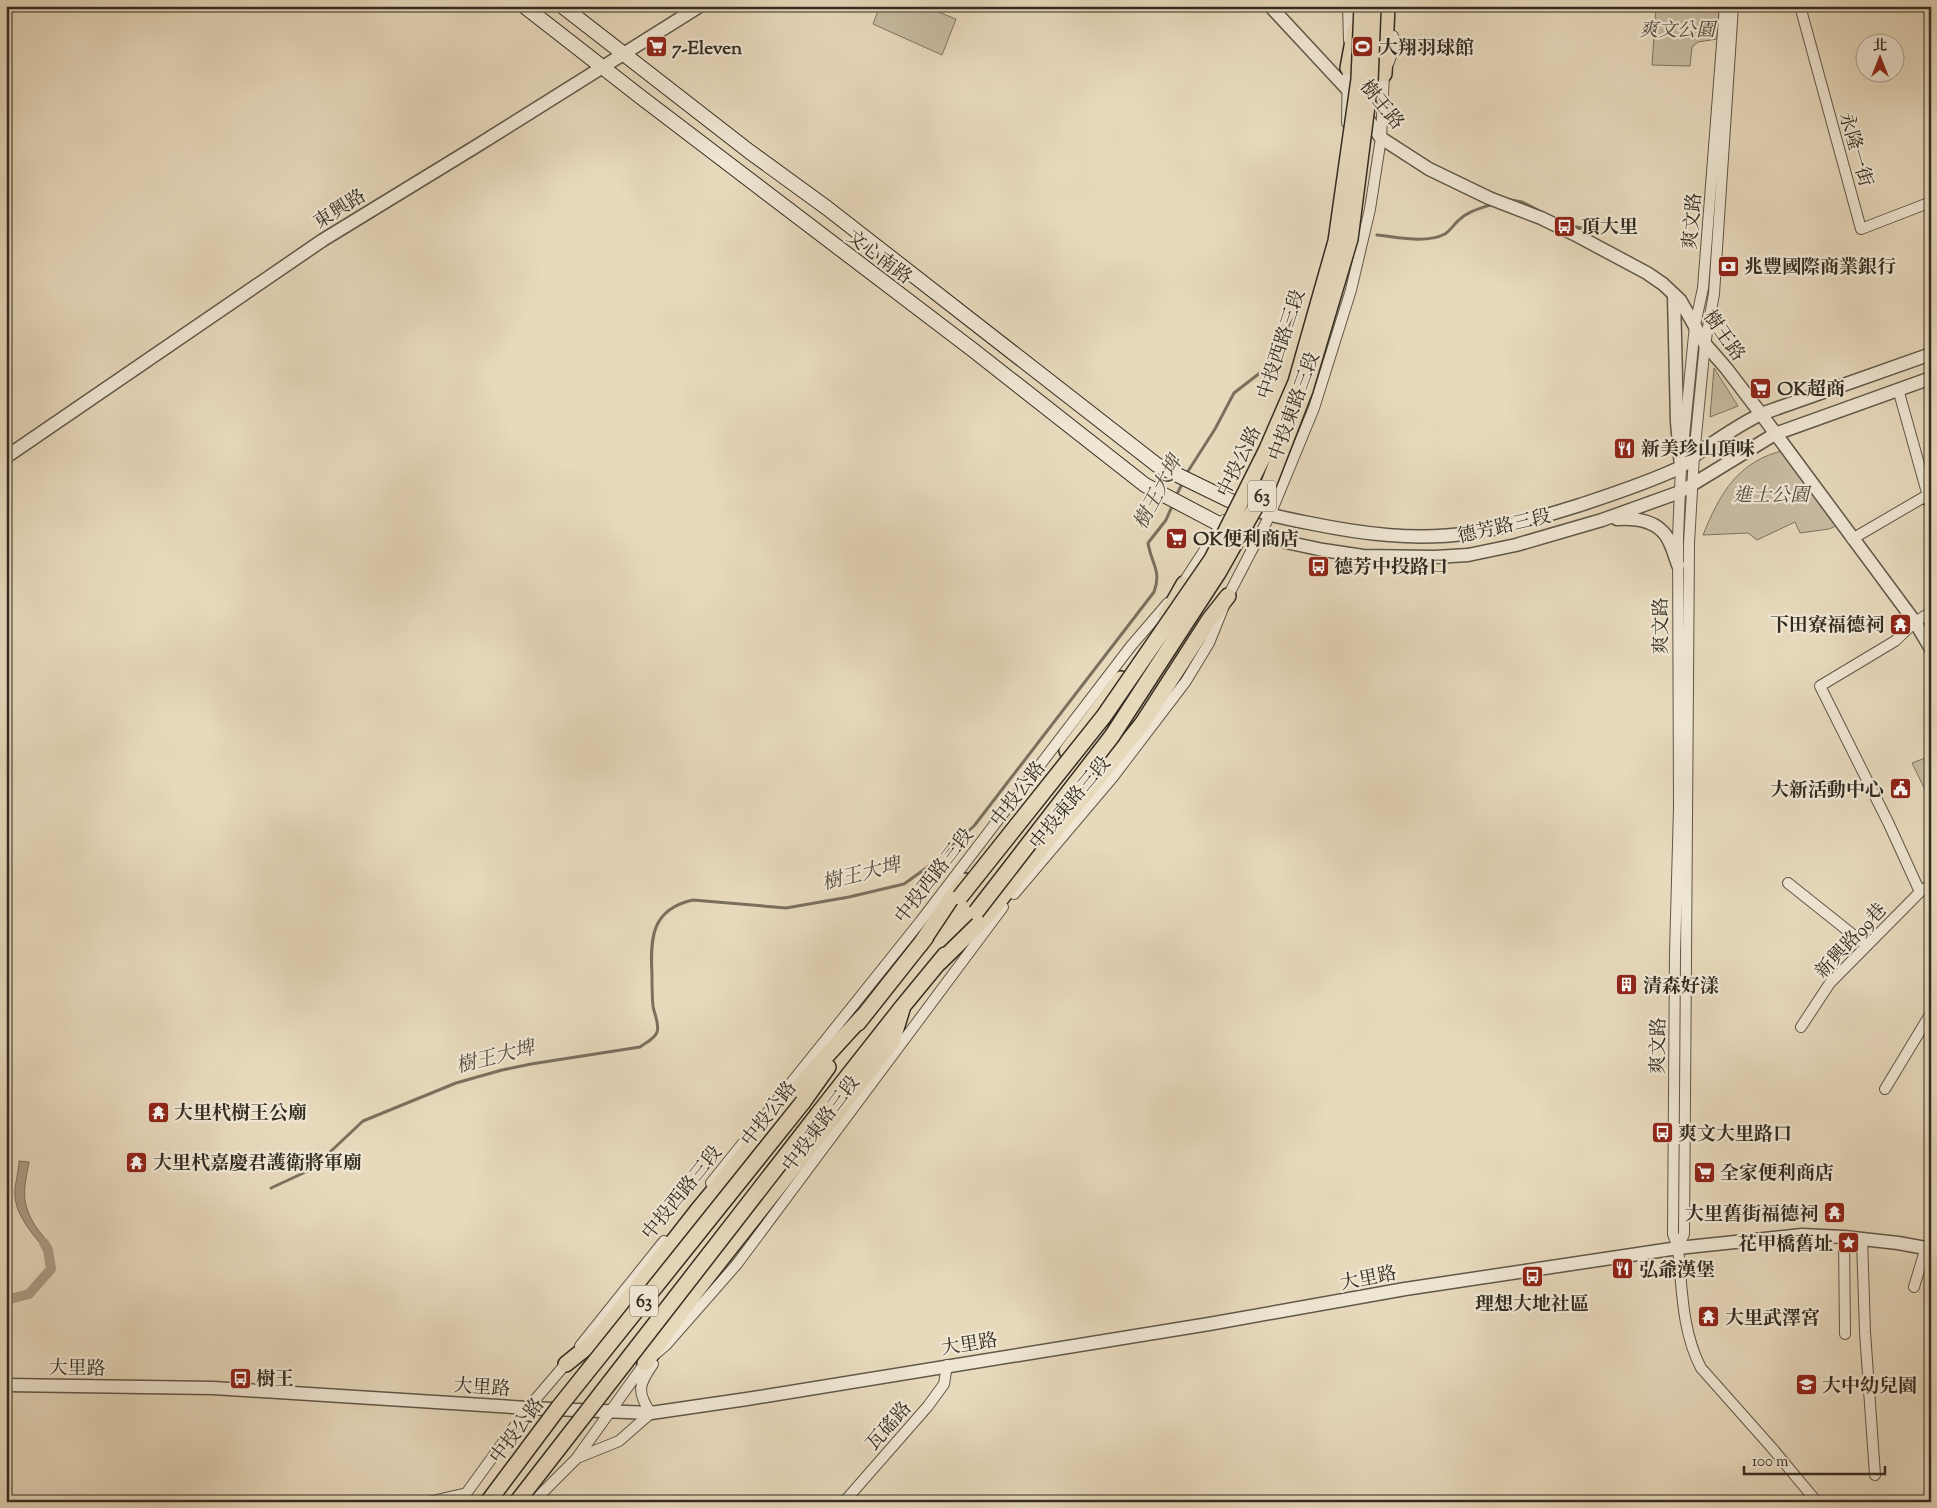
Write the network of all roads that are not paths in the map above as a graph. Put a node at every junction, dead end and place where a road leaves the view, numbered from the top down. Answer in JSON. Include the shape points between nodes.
{"nodes":[{"id":1,"x":524,"y":6,"type":"edge"},
{"id":2,"x":562,"y":6,"type":"edge"},
{"id":3,"x":700,"y":6,"type":"edge"},
{"id":4,"x":1270,"y":6,"type":"edge"},
{"id":5,"x":1348,"y":6,"type":"edge"},
{"id":6,"x":1356,"y":6,"type":"edge"},
{"id":7,"x":1362,"y":6,"type":"edge"},
{"id":8,"x":1373,"y":6,"type":"edge"},
{"id":9,"x":1387,"y":6,"type":"edge"},
{"id":10,"x":1393,"y":6,"type":"edge"},
{"id":11,"x":1725,"y":6,"type":"edge"},
{"id":12,"x":1733,"y":6,"type":"edge"},
{"id":13,"x":1800,"y":6,"type":"edge"},
{"id":14,"x":624,"y":55,"type":"junction"},
{"id":15,"x":602,"y":68,"type":"junction"},
{"id":16,"x":1348,"y":68,"type":"junction"},
{"id":17,"x":1384,"y":74,"type":"junction"},
{"id":18,"x":1348,"y":90,"type":"junction"},
{"id":19,"x":1381,"y":138,"type":"junction"},
{"id":20,"x":1931,"y":202,"type":"edge"},
{"id":21,"x":1331,"y":231,"type":"junction"},
{"id":22,"x":1363,"y":240,"type":"junction"},
{"id":23,"x":1674,"y":296,"type":"junction"},
{"id":24,"x":1695,"y":326,"type":"junction"},
{"id":25,"x":1705,"y":344,"type":"junction"},
{"id":26,"x":1931,"y":354,"type":"edge"},
{"id":27,"x":1931,"y":378,"type":"edge"},
{"id":28,"x":1898,"y":389,"type":"junction"},
{"id":29,"x":1761,"y":414,"type":"junction"},
{"id":30,"x":1775,"y":434,"type":"junction"},
{"id":31,"x":1694,"y":456,"type":"junction"},
{"id":32,"x":6,"y":457,"type":"edge"},
{"id":33,"x":1681,"y":467,"type":"junction"},
{"id":34,"x":1692,"y":484,"type":"junction"},
{"id":35,"x":1680,"y":492,"type":"junction"},
{"id":36,"x":1929,"y":494,"type":"edge"},
{"id":37,"x":1233,"y":502,"type":"junction"},
{"id":38,"x":1931,"y":507,"type":"edge"},
{"id":39,"x":1270,"y":516,"type":"junction"},
{"id":40,"x":1602,"y":520,"type":"junction"},
{"id":41,"x":1221,"y":525,"type":"junction"},
{"id":42,"x":1260,"y":537,"type":"junction"},
{"id":43,"x":1852,"y":539,"type":"junction"},
{"id":44,"x":1678,"y":565,"type":"junction"},
{"id":45,"x":1184,"y":584,"type":"junction"},
{"id":46,"x":1228,"y":596,"type":"junction"},
{"id":47,"x":1931,"y":612,"type":"edge"},
{"id":48,"x":1915,"y":622,"type":"junction"},
{"id":49,"x":1931,"y":649,"type":"edge"},
{"id":50,"x":1788,"y":883,"type":"dead end"},
{"id":51,"x":1931,"y":884,"type":"edge"},
{"id":52,"x":1920,"y":892,"type":"junction"},
{"id":53,"x":920,"y":945,"type":"junction"},
{"id":54,"x":1867,"y":946,"type":"junction"},
{"id":55,"x":939,"y":963,"type":"junction"},
{"id":56,"x":903,"y":1006,"type":"junction"},
{"id":57,"x":1931,"y":1013,"type":"edge"},
{"id":58,"x":864,"y":1016,"type":"junction"},
{"id":59,"x":1801,"y":1027,"type":"dead end"},
{"id":60,"x":1885,"y":1089,"type":"dead end"},
{"id":61,"x":1844,"y":1237,"type":"junction"},
{"id":62,"x":1862,"y":1239,"type":"junction"},
{"id":63,"x":1678,"y":1248,"type":"junction"},
{"id":64,"x":1930,"y":1249,"type":"edge"},
{"id":65,"x":1914,"y":1287,"type":"dead end"},
{"id":66,"x":1845,"y":1334,"type":"dead end"},
{"id":67,"x":666,"y":1345,"type":"junction"},
{"id":68,"x":566,"y":1364,"type":"junction"},
{"id":69,"x":645,"y":1364,"type":"junction"},
{"id":70,"x":947,"y":1365,"type":"junction"},
{"id":71,"x":6,"y":1385,"type":"edge"},
{"id":72,"x":528,"y":1408,"type":"junction"},
{"id":73,"x":611,"y":1411,"type":"junction"},
{"id":74,"x":651,"y":1413,"type":"junction"},
{"id":75,"x":576,"y":1458,"type":"junction"},
{"id":76,"x":1875,"y":1475,"type":"dead end"},
{"id":77,"x":464,"y":1498,"type":"edge"},
{"id":78,"x":428,"y":1502,"type":"edge"},
{"id":79,"x":488,"y":1502,"type":"edge"},
{"id":80,"x":517,"y":1502,"type":"edge"},
{"id":81,"x":534,"y":1502,"type":"edge"},
{"id":82,"x":844,"y":1502,"type":"edge"},
{"id":83,"x":1817,"y":1502,"type":"edge"}],
"edges":[{"from":1,"to":15,"type":"main road","name":"文心南路"},
{"from":2,"to":14,"type":"main road","name":"文心南路"},
{"from":3,"to":14,"type":"street","name":"東興路"},
{"from":4,"to":18,"type":"street","name":"樹王路"},
{"from":5,"to":16,"type":"street","name":"中投西路三段"},
{"from":6,"to":16,"type":"main road","via":[[1354,46]]},
{"from":7,"to":53,"type":"main road","name":"中投公路","number":"63","bridge":true,"via":[[1359,79],[1336,242],[1296,382],[1268,449],[1212,559],[1104,716]]},
{"from":8,"to":55,"type":"main road","name":"中投公路","number":"63","bridge":true,"via":[[1370,82],[1350,239],[1306,390],[1269,483],[1218,573],[1112,736]]},
{"from":9,"to":17,"type":"main road"},
{"from":10,"to":17,"type":"street","name":"中投東路三段","via":[[1393,51]]},
{"from":11,"to":24,"type":"street","name":"爽文路","via":[[1703,288]]},
{"from":12,"to":25,"type":"street","name":"爽文路","via":[[1714,294]]},
{"from":13,"to":20,"type":"street","name":"永隆一街","via":[[1862,229]]},
{"from":14,"to":15,"type":"street","name":"東興路"},
{"from":14,"to":37,"type":"main road","name":"文心南路","via":[[1157,465]]},
{"from":15,"to":32,"type":"street","name":"東興路","via":[[323,240]]},
{"from":15,"to":41,"type":"main road","name":"文心南路","via":[[966,344],[1145,485]]},
{"from":16,"to":18,"type":"street","name":"中投西路三段"},
{"from":17,"to":19,"type":"street","name":"中投東路三段"},
{"from":18,"to":19,"type":"street","name":"樹王路"},
{"from":18,"to":21,"type":"street","name":"中投西路三段","via":[[1341,182]]},
{"from":19,"to":22,"type":"street","name":"中投東路三段"},
{"from":19,"to":23,"type":"street","name":"樹王路","via":[[1429,169],[1504,205],[1541,218],[1620,258],[1663,284]]},
{"from":21,"to":22,"type":"street","via":[[1332,243],[1340,250],[1354,250]]},
{"from":21,"to":37,"type":"street","name":"中投西路三段","via":[[1294,365],[1269,431]]},
{"from":22,"to":39,"type":"street","name":"中投東路三段","via":[[1314,408]]},
{"from":23,"to":24,"type":"street","name":"樹王路","via":[[1680,300]]},
{"from":23,"to":33,"type":"street"},
{"from":24,"to":25,"type":"street","name":"樹王路"},
{"from":24,"to":33,"type":"street","name":"爽文路"},
{"from":25,"to":29,"type":"street","name":"樹王路"},
{"from":25,"to":31,"type":"street","name":"爽文路"},
{"from":26,"to":29,"type":"street","name":"德芳路三段"},
{"from":27,"to":28,"type":"street","name":"德芳路三段"},
{"from":28,"to":30,"type":"street","name":"德芳路三段"},
{"from":28,"to":36,"type":"street"},
{"from":29,"to":30,"type":"street","name":"樹王路"},
{"from":29,"to":31,"type":"street","name":"德芳路三段"},
{"from":30,"to":34,"type":"street","name":"德芳路三段"},
{"from":30,"to":43,"type":"street","name":"樹王路"},
{"from":31,"to":33,"type":"street","name":"德芳路三段"},
{"from":31,"to":34,"type":"street","name":"爽文路"},
{"from":33,"to":35,"type":"street","name":"爽文路"},
{"from":33,"to":39,"type":"street","name":"德芳路三段","via":[[1609,495],[1471,533],[1393,536],[1346,531]]},
{"from":34,"to":35,"type":"street","name":"德芳路三段"},
{"from":34,"to":63,"type":"street","name":"爽文路","via":[[1684,1234]]},
{"from":35,"to":40,"type":"street","name":"德芳路三段"},
{"from":35,"to":44,"type":"street","name":"爽文路"},
{"from":36,"to":38,"type":"street"},
{"from":36,"to":43,"type":"street"},
{"from":37,"to":39,"type":"street","name":"德芳路三段"},
{"from":37,"to":41,"type":"street","name":"中投西路三段"},
{"from":39,"to":42,"type":"street","name":"中投東路三段"},
{"from":40,"to":42,"type":"street","name":"德芳路三段","via":[[1516,545],[1468,555],[1435,557],[1363,556]]},
{"from":40,"to":44,"type":"street","via":[[1632,518],[1662,531]]},
{"from":41,"to":42,"type":"street","name":"德芳路三段"},
{"from":41,"to":45,"type":"street","name":"中投西路三段"},
{"from":42,"to":46,"type":"street","name":"中投東路三段"},
{"from":43,"to":48,"type":"street","name":"樹王路"},
{"from":44,"to":63,"type":"street","name":"爽文路","via":[[1679,808],[1673,1234]]},
{"from":45,"to":53,"type":"main road","via":[[1156,633],[950,900]]},
{"from":45,"to":68,"type":"street","name":"中投西路三段","via":[[1131,646],[920,922]]},
{"from":46,"to":55,"type":"main road","via":[[1142,724],[985,918]]},
{"from":46,"to":67,"type":"street","name":"中投東路三段","via":[[1208,643],[1186,681],[1113,777],[1004,905],[737,1264]]},
{"from":47,"to":48,"type":"street"},
{"from":48,"to":49,"type":"street","name":"樹王路"},
{"from":48,"to":52,"type":"street","via":[[1895,641],[1820,686]]},
{"from":50,"to":54,"type":"street"},
{"from":51,"to":52,"type":"street","name":"新興路99巷"},
{"from":52,"to":54,"type":"street","name":"新興路99巷"},
{"from":53,"to":58,"type":"main road","name":"中投公路","number":"63"},
{"from":54,"to":59,"type":"street","name":"新興路99巷","via":[[1830,983]]},
{"from":55,"to":56,"type":"main road","name":"中投公路","number":"63"},
{"from":56,"to":69,"type":"main road","via":[[892,1042],[697,1290]]},
{"from":56,"to":80,"type":"main road","name":"中投公路","number":"63","bridge":true},
{"from":57,"to":60,"type":"street"},
{"from":58,"to":68,"type":"main road","via":[[810,1074],[597,1338]]},
{"from":58,"to":79,"type":"main road","name":"中投公路","number":"63","bridge":true,"via":[[803,1102]]},
{"from":61,"to":62,"type":"street","name":"大里路"},
{"from":61,"to":63,"type":"street","name":"大里路","via":[[1802,1234]]},
{"from":61,"to":66,"type":"street"},
{"from":62,"to":64,"type":"street","name":"大里路"},
{"from":62,"to":76,"type":"street"},
{"from":63,"to":70,"type":"street","name":"大里路","via":[[1405,1289]]},
{"from":63,"to":83,"type":"street","name":"爽文路","via":[[1688,1336],[1695,1358]]},
{"from":64,"to":65,"type":"street","via":[[1924,1254]]},
{"from":67,"to":69,"type":"street","name":"中投東路三段"},
{"from":67,"to":74,"type":"street","via":[[640,1389],[642,1400]]},
{"from":68,"to":72,"type":"street","name":"中投西路三段"},
{"from":69,"to":73,"type":"street","name":"中投東路三段"},
{"from":70,"to":74,"type":"street","name":"大里路"},
{"from":70,"to":82,"type":"street","name":"瓦磘路","via":[[944,1384],[928,1406]]},
{"from":71,"to":72,"type":"street","name":"大里路","via":[[213,1388]]},
{"from":72,"to":73,"type":"street","name":"大里路"},
{"from":72,"to":77,"type":"street","name":"中投西路三段"},
{"from":73,"to":74,"type":"street","name":"大里路"},
{"from":73,"to":75,"type":"street","name":"中投東路三段"},
{"from":74,"to":75,"type":"street","via":[[619,1440]]},
{"from":75,"to":81,"type":"street","name":"中投東路三段"},
{"from":77,"to":78,"type":"street"}]}
